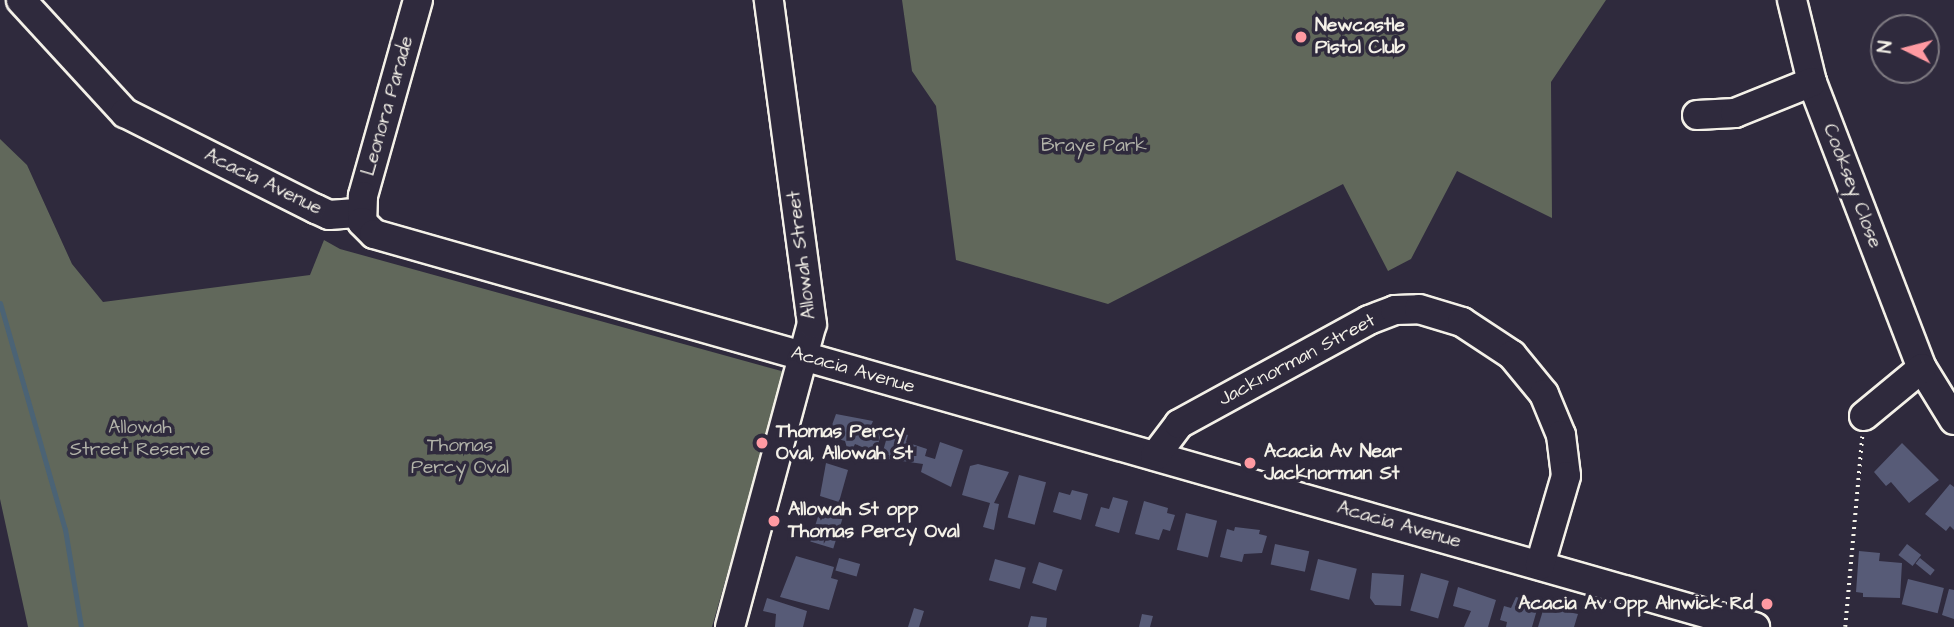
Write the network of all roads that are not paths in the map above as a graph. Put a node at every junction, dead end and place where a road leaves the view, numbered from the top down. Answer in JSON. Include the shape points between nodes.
{"nodes":[{"id":1,"x":21,"y":0,"type":"edge"},
{"id":2,"x":418,"y":0,"type":"edge"},
{"id":3,"x":769,"y":0,"type":"edge"},
{"id":4,"x":1792,"y":0,"type":"edge"},
{"id":5,"x":1812,"y":82,"type":"junction"},
{"id":6,"x":1697,"y":115,"type":"dead end"},
{"id":7,"x":360,"y":213,"type":"junction"},
{"id":8,"x":805,"y":356,"type":"junction"},
{"id":9,"x":1922,"y":368,"type":"junction"},
{"id":10,"x":1864,"y":416,"type":"dead end"},
{"id":11,"x":1954,"y":420,"type":"edge"},
{"id":12,"x":1155,"y":456,"type":"junction"},
{"id":13,"x":1540,"y":565,"type":"junction"},
{"id":14,"x":730,"y":627,"type":"edge"},
{"id":15,"x":1755,"y":627,"type":"edge"}],
"edges":[{"from":1,"to":7,"type":"street","name":"Acacia Avenue","via":[[125,113],[323,212]]},
{"from":2,"to":7,"type":"street","name":"Leonora Parade"},
{"from":3,"to":8,"type":"street","name":"Allowah Street","via":[[812,324]]},
{"from":4,"to":5,"type":"street","name":"Cooksey Close"},
{"from":5,"to":6,"type":"street","via":[[1735,113]]},
{"from":5,"to":9,"type":"street","name":"Cooksey Close"},
{"from":7,"to":8,"type":"street","name":"Acacia Avenue","via":[[366,228],[383,237]]},
{"from":8,"to":12,"type":"street","name":"Acacia Avenue"},
{"from":8,"to":14,"type":"street","name":"Allowah Street"},
{"from":9,"to":10,"type":"street"},
{"from":9,"to":11,"type":"street","name":"Cooksey Close"},
{"from":12,"to":13,"type":"street","name":"Acacia Avenue"},
{"from":12,"to":13,"type":"street","name":"Jacknorman Street","via":[[1179,424],[1369,320],[1395,310],[1419,309],[1462,323],[1513,355],[1544,394],[1562,435],[1566,477]]},
{"from":13,"to":15,"type":"street","name":"Acacia Avenue"}]}
